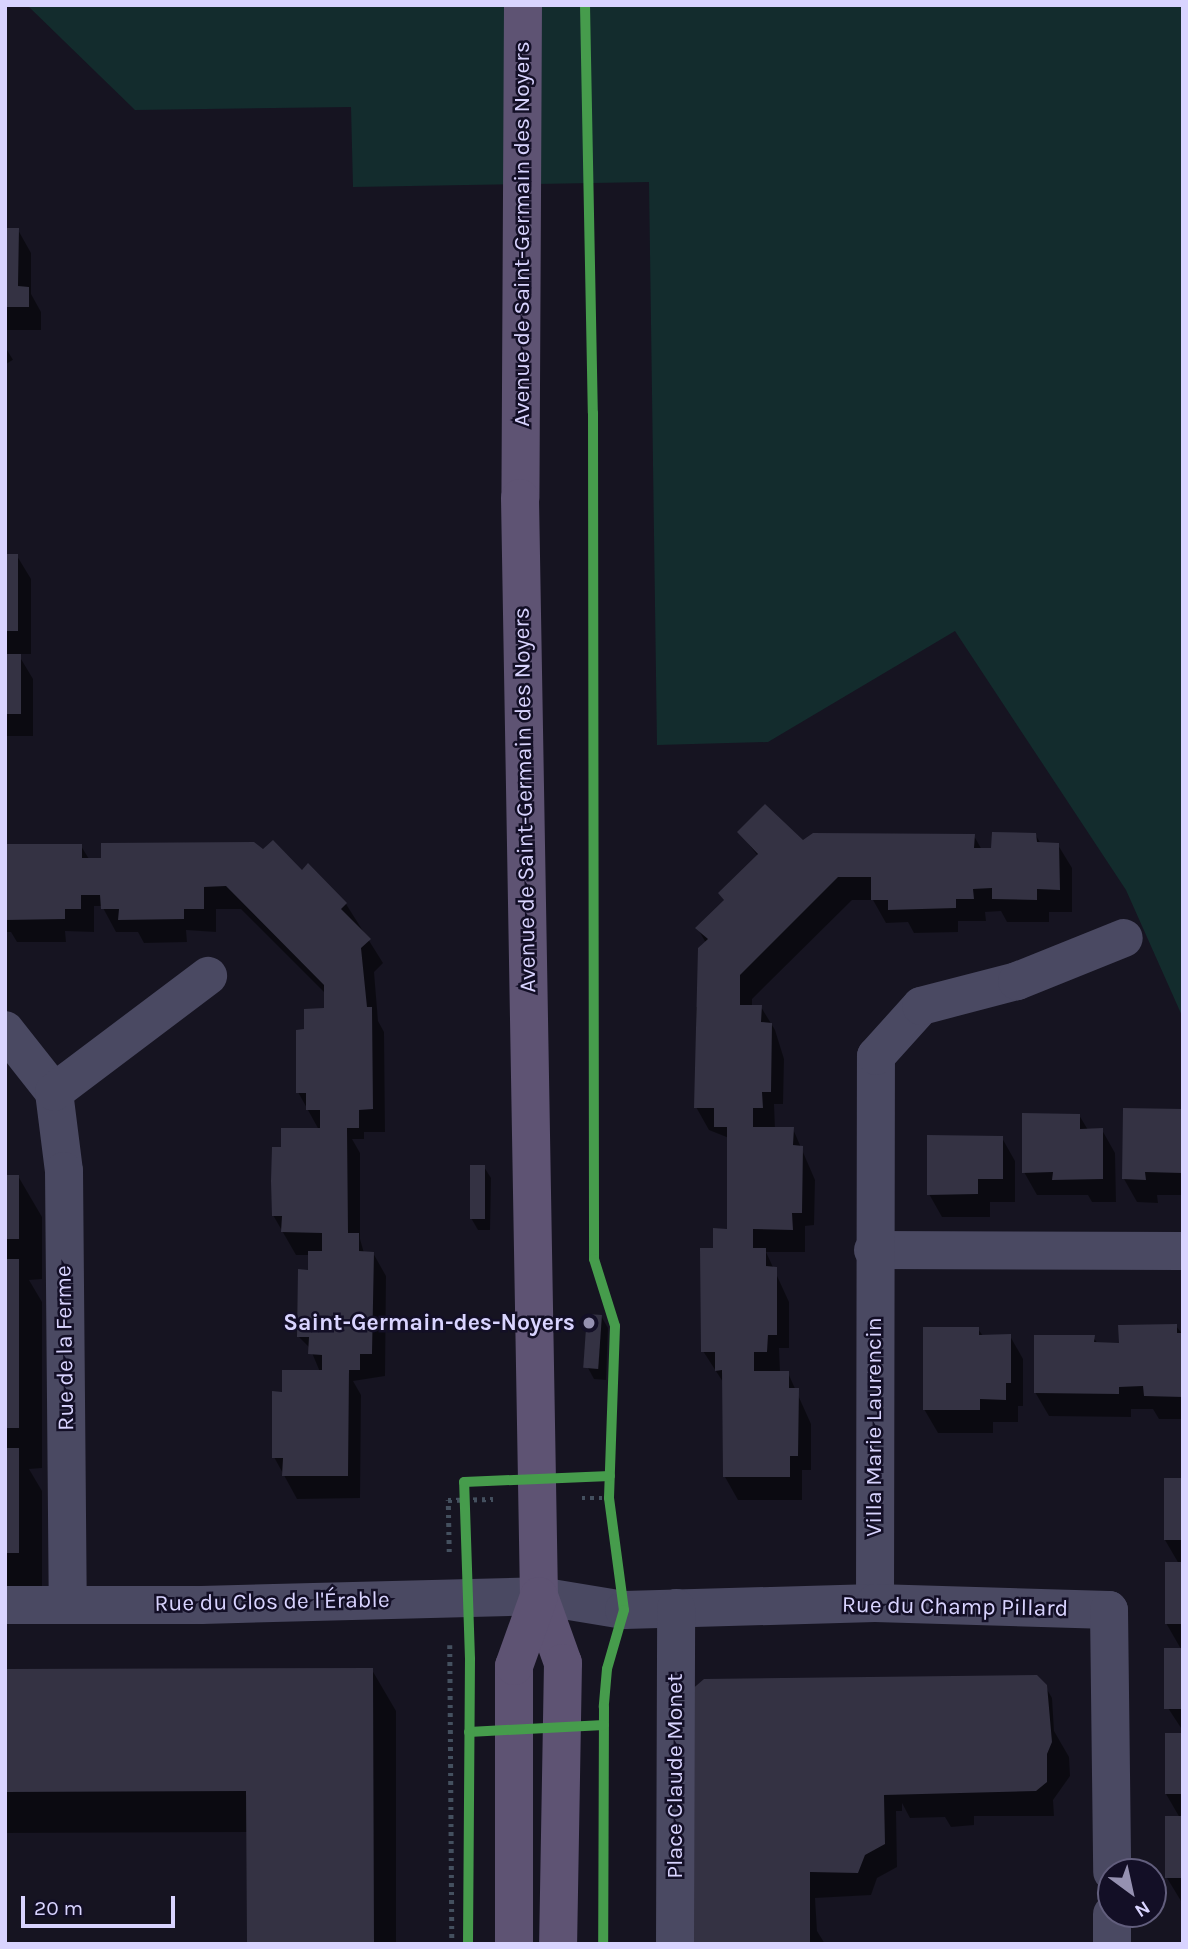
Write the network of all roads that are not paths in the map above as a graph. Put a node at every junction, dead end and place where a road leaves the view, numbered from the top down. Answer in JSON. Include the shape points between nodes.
{"nodes":[{"id":1,"x":523,"y":5,"type":"edge"},
{"id":2,"x":1124,"y":938,"type":"dead end"},
{"id":3,"x":208,"y":976,"type":"dead end"},
{"id":4,"x":5,"y":1030,"type":"edge"},
{"id":5,"x":54,"y":1091,"type":"junction"},
{"id":6,"x":873,"y":1250,"type":"junction"},
{"id":7,"x":1183,"y":1251,"type":"edge"},
{"id":8,"x":539,"y":1596,"type":"junction"},
{"id":9,"x":875,"y":1603,"type":"junction"},
{"id":10,"x":5,"y":1605,"type":"edge"},
{"id":11,"x":68,"y":1605,"type":"junction"},
{"id":12,"x":676,"y":1608,"type":"junction"},
{"id":13,"x":1112,"y":1858,"type":"edge"},
{"id":14,"x":514,"y":1944,"type":"edge"},
{"id":15,"x":558,"y":1944,"type":"edge"},
{"id":16,"x":675,"y":1944,"type":"edge"}],
"edges":[{"from":1,"to":8,"type":"main road","name":"Avenue de Saint-Germain des Noyers","via":[[520,498]]},
{"from":2,"to":6,"type":"street","name":"Villa Marie Laurencin","via":[[1017,981],[921,1006],[876,1056]]},
{"from":3,"to":5,"type":"street"},
{"from":4,"to":5,"type":"street"},
{"from":5,"to":11,"type":"street","name":"Rue de la Ferme","via":[[64,1171]]},
{"from":6,"to":7,"type":"street"},
{"from":6,"to":9,"type":"street","name":"Villa Marie Laurencin"},
{"from":8,"to":11,"type":"street","name":"Rue du Clos de l'Érable"},
{"from":8,"to":12,"type":"street","name":"Rue du Champ Pillard","via":[[624,1610]]},
{"from":8,"to":14,"type":"main road","name":"Avenue de Saint-Germain des Noyers","via":[[514,1666]]},
{"from":8,"to":15,"type":"main road","name":"Avenue de Saint-Germain des Noyers","via":[[563,1663]]},
{"from":9,"to":12,"type":"street","name":"Rue du Champ Pillard"},
{"from":9,"to":13,"type":"street","name":"Rue du Champ Pillard","via":[[1109,1610]]},
{"from":10,"to":11,"type":"street","name":"Rue du Clos de l'Érable"},
{"from":12,"to":16,"type":"street","name":"Place Claude Monet"}]}
